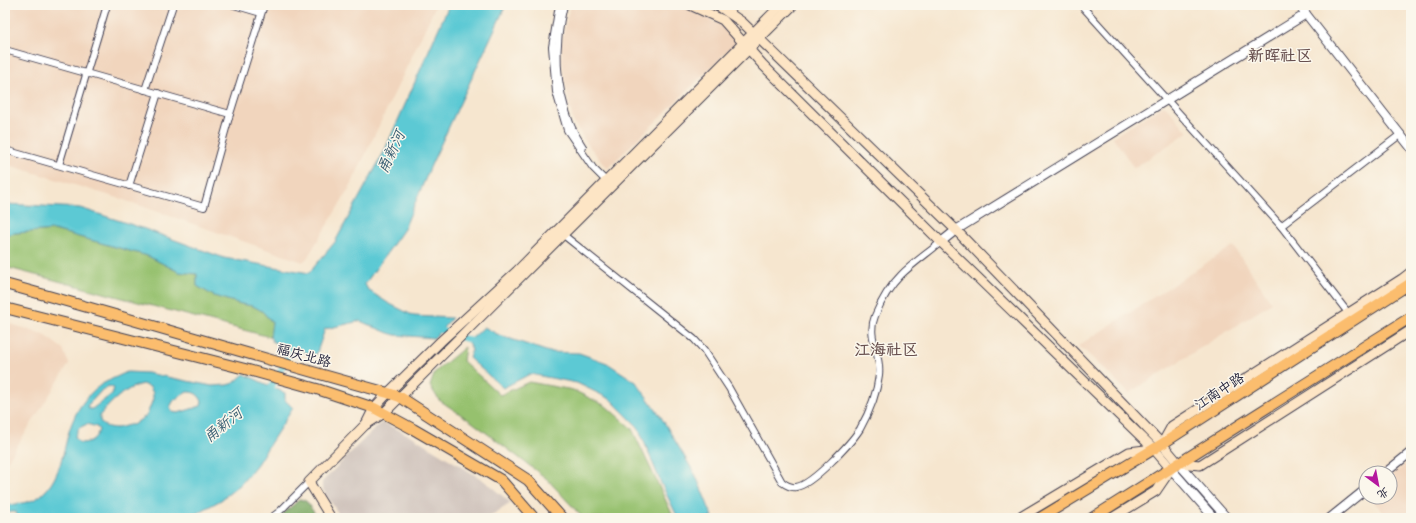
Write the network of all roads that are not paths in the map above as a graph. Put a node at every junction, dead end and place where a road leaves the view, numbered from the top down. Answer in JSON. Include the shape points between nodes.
{"nodes":[{"id":1,"x":107,"y":5,"type":"edge"},
{"id":2,"x":173,"y":5,"type":"edge"},
{"id":3,"x":234,"y":5,"type":"edge"},
{"id":4,"x":264,"y":5,"type":"edge"},
{"id":5,"x":559,"y":5,"type":"edge"},
{"id":6,"x":564,"y":5,"type":"edge"},
{"id":7,"x":690,"y":5,"type":"edge"},
{"id":8,"x":717,"y":5,"type":"edge"},
{"id":9,"x":781,"y":5,"type":"edge"},
{"id":10,"x":793,"y":5,"type":"edge"},
{"id":11,"x":1081,"y":5,"type":"edge"},
{"id":12,"x":1299,"y":5,"type":"edge"},
{"id":13,"x":262,"y":13,"type":"junction"},
{"id":14,"x":1306,"y":14,"type":"junction"},
{"id":15,"x":756,"y":36,"type":"junction"},
{"id":16,"x":746,"y":45,"type":"junction"},
{"id":17,"x":5,"y":50,"type":"edge"},
{"id":18,"x":87,"y":73,"type":"junction"},
{"id":19,"x":145,"y":90,"type":"junction"},
{"id":20,"x":158,"y":93,"type":"junction"},
{"id":21,"x":1167,"y":100,"type":"junction"},
{"id":22,"x":230,"y":114,"type":"junction"},
{"id":23,"x":1400,"y":134,"type":"junction"},
{"id":24,"x":1411,"y":148,"type":"edge"},
{"id":25,"x":5,"y":150,"type":"edge"},
{"id":26,"x":59,"y":165,"type":"junction"},
{"id":27,"x":609,"y":183,"type":"junction"},
{"id":28,"x":129,"y":186,"type":"junction"},
{"id":29,"x":1281,"y":226,"type":"junction"},
{"id":30,"x":956,"y":230,"type":"junction"},
{"id":31,"x":561,"y":231,"type":"junction"},
{"id":32,"x":941,"y":242,"type":"junction"},
{"id":33,"x":1411,"y":272,"type":"edge"},
{"id":34,"x":5,"y":284,"type":"edge"},
{"id":35,"x":1411,"y":284,"type":"edge"},
{"id":36,"x":5,"y":308,"type":"edge"},
{"id":37,"x":1348,"y":314,"type":"junction"},
{"id":38,"x":1411,"y":317,"type":"edge"},
{"id":39,"x":1411,"y":330,"type":"edge"},
{"id":40,"x":388,"y":393,"type":"junction"},
{"id":41,"x":400,"y":397,"type":"junction"},
{"id":42,"x":374,"y":408,"type":"junction"},
{"id":43,"x":384,"y":413,"type":"junction"},
{"id":44,"x":365,"y":425,"type":"junction"},
{"id":45,"x":1158,"y":446,"type":"junction"},
{"id":46,"x":1411,"y":452,"type":"edge"},
{"id":47,"x":1395,"y":465,"type":"edge"},
{"id":48,"x":1175,"y":466,"type":"junction"},
{"id":49,"x":309,"y":482,"type":"junction"},
{"id":50,"x":1358,"y":495,"type":"edge"},
{"id":51,"x":271,"y":518,"type":"edge"},
{"id":52,"x":331,"y":518,"type":"edge"},
{"id":53,"x":534,"y":518,"type":"edge"},
{"id":54,"x":562,"y":518,"type":"edge"},
{"id":55,"x":1019,"y":518,"type":"edge"},
{"id":56,"x":1040,"y":518,"type":"edge"},
{"id":57,"x":1092,"y":518,"type":"edge"},
{"id":58,"x":1112,"y":518,"type":"edge"},
{"id":59,"x":1214,"y":518,"type":"edge"},
{"id":60,"x":1226,"y":518,"type":"edge"},
{"id":61,"x":1330,"y":518,"type":"edge"}],
"edges":[{"from":1,"to":18,"type":"street"},
{"from":2,"to":19,"type":"street"},
{"from":3,"to":13,"type":"street"},
{"from":4,"to":13,"type":"street"},
{"from":5,"to":27,"type":"street","via":[[552,48],[556,92],[567,130],[593,168]]},
{"from":6,"to":27,"type":"street","via":[[557,48],[559,86],[570,124],[591,161]]},
{"from":7,"to":16,"type":"main road","via":[[724,20]]},
{"from":8,"to":15,"type":"main road","via":[[742,22]]},
{"from":9,"to":15,"type":"main road"},
{"from":10,"to":15,"type":"main road"},
{"from":11,"to":21,"type":"street"},
{"from":12,"to":14,"type":"street"},
{"from":13,"to":22,"type":"street"},
{"from":14,"to":21,"type":"street"},
{"from":14,"to":23,"type":"street"},
{"from":15,"to":16,"type":"main road"},
{"from":15,"to":30,"type":"main road"},
{"from":16,"to":27,"type":"main road"},
{"from":16,"to":32,"type":"main road"},
{"from":17,"to":18,"type":"street"},
{"from":18,"to":19,"type":"street"},
{"from":18,"to":26,"type":"street"},
{"from":19,"to":20,"type":"street"},
{"from":20,"to":22,"type":"street"},
{"from":20,"to":28,"type":"street"},
{"from":21,"to":29,"type":"street"},
{"from":21,"to":30,"type":"street"},
{"from":22,"to":28,"type":"street","via":[[204,207]]},
{"from":23,"to":24,"type":"street"},
{"from":23,"to":29,"type":"street"},
{"from":25,"to":26,"type":"street"},
{"from":26,"to":28,"type":"street"},
{"from":27,"to":31,"type":"main road"},
{"from":29,"to":37,"type":"street"},
{"from":30,"to":32,"type":"street"},
{"from":30,"to":45,"type":"main road"},
{"from":31,"to":32,"type":"street","via":[[694,339],[714,363],[782,482],[796,487],[824,469],[859,429],[868,413],[879,375],[880,363],[872,334],[874,318],[901,274]]},
{"from":31,"to":40,"type":"main road"},
{"from":31,"to":41,"type":"main road"},
{"from":32,"to":45,"type":"main road"},
{"from":33,"to":37,"type":"main road"},
{"from":34,"to":40,"type":"main road","name":"福庆北路"},
{"from":35,"to":45,"type":"main road","name":"江南中路"},
{"from":36,"to":42,"type":"main road","name":"福庆北路","via":[[245,369]]},
{"from":37,"to":45,"type":"main road","via":[[1172,426]]},
{"from":38,"to":48,"type":"main road"},
{"from":39,"to":48,"type":"main road","via":[[1200,465]]},
{"from":40,"to":41,"type":"main road","name":"福庆北路"},
{"from":40,"to":42,"type":"main road"},
{"from":41,"to":43,"type":"main road"},
{"from":41,"to":54,"type":"main road","name":"福庆北路","via":[[528,480]]},
{"from":42,"to":43,"type":"main road","name":"福庆北路"},
{"from":42,"to":44,"type":"main road"},
{"from":43,"to":44,"type":"main road"},
{"from":43,"to":53,"type":"main road","name":"福庆北路","via":[[501,480]]},
{"from":44,"to":49,"type":"main road"},
{"from":45,"to":48,"type":"main road"},
{"from":45,"to":55,"type":"main road","via":[[1129,452]]},
{"from":45,"to":56,"type":"main road","name":"江南中路"},
{"from":46,"to":47,"type":"street"},
{"from":48,"to":57,"type":"main road"},
{"from":48,"to":58,"type":"main road","via":[[1156,492]]},
{"from":48,"to":59,"type":"street"},
{"from":48,"to":60,"type":"street"},
{"from":49,"to":51,"type":"street"},
{"from":49,"to":52,"type":"main road"},
{"from":50,"to":61,"type":"street"}]}
